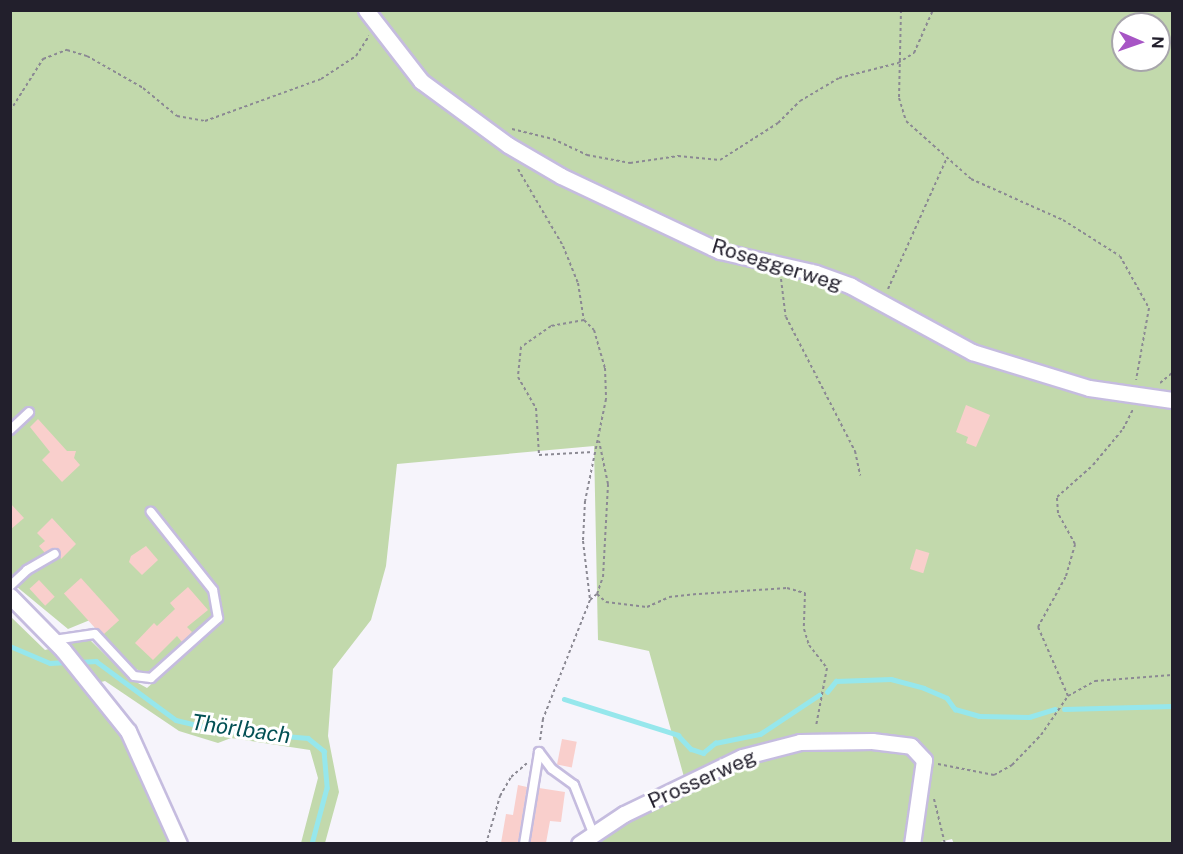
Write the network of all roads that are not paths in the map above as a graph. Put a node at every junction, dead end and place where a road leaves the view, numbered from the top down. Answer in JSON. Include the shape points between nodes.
{"nodes":[{"id":1,"x":366,"y":10,"type":"edge"},
{"id":2,"x":1173,"y":400,"type":"edge"},
{"id":3,"x":28,"y":412,"type":"dead end"},
{"id":4,"x":10,"y":430,"type":"edge"},
{"id":5,"x":151,"y":512,"type":"dead end"},
{"id":6,"x":55,"y":555,"type":"dead end"},
{"id":7,"x":10,"y":586,"type":"edge"},
{"id":8,"x":10,"y":596,"type":"edge"},
{"id":9,"x":58,"y":645,"type":"junction"},
{"id":10,"x":593,"y":833,"type":"junction"},
{"id":11,"x":179,"y":843,"type":"edge"},
{"id":12,"x":524,"y":843,"type":"edge"},
{"id":13,"x":579,"y":843,"type":"edge"},
{"id":14,"x":912,"y":843,"type":"edge"}],
"edges":[{"from":1,"to":2,"type":"street","name":"Roseggerweg","via":[[421,81],[508,145],[561,176],[720,251],[825,276],[972,352],[1089,388]]},
{"from":3,"to":4,"type":"lane"},
{"from":5,"to":9,"type":"lane","via":[[213,590],[218,618],[152,678],[134,676],[96,634],[73,634]]},
{"from":6,"to":7,"type":"lane","via":[[27,570]]},
{"from":8,"to":9,"type":"street"},
{"from":9,"to":11,"type":"street","via":[[128,731]]},
{"from":10,"to":12,"type":"lane","via":[[574,785],[552,769],[538,752]]},
{"from":10,"to":13,"type":"street","name":"Prosserweg"},
{"from":10,"to":14,"type":"street","name":"Prosserweg","via":[[742,757],[815,742],[872,741],[911,746],[924,760]]}]}
